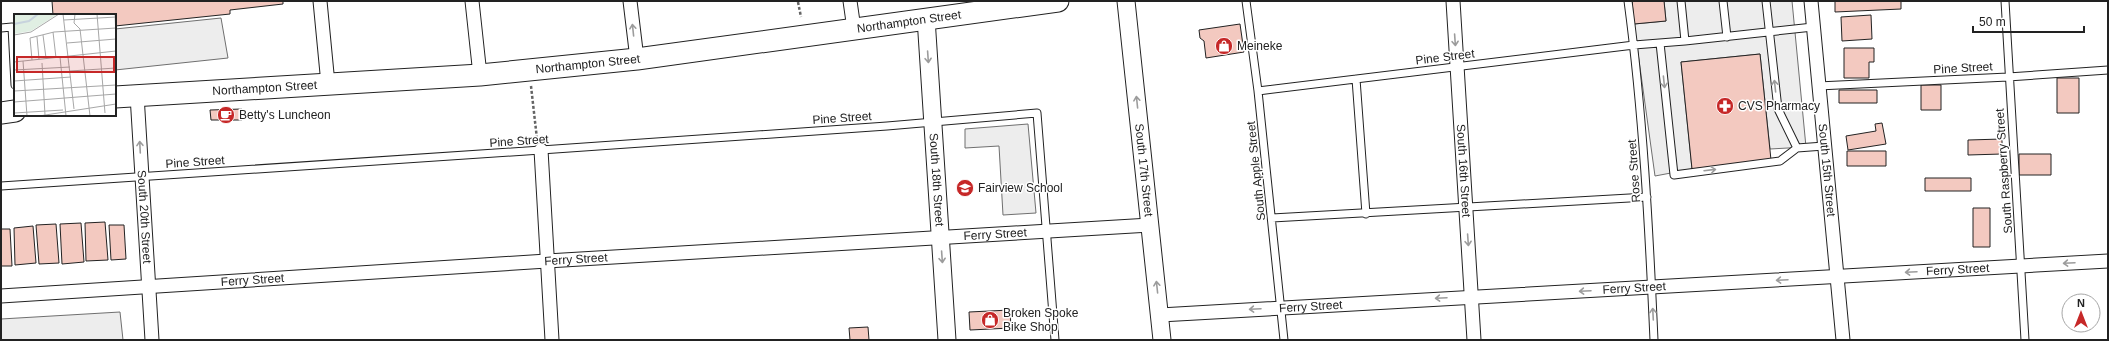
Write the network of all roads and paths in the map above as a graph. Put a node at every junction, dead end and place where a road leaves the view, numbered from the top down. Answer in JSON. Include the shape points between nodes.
{"nodes":[{"id":1,"x":320,"y":1,"type":"edge"},
{"id":2,"x":472,"y":1,"type":"edge"},
{"id":3,"x":630,"y":1,"type":"edge"},
{"id":4,"x":850,"y":1,"type":"edge"},
{"id":5,"x":1058,"y":1,"type":"edge"},
{"id":6,"x":1126,"y":1,"type":"edge"},
{"id":7,"x":1246,"y":1,"type":"edge"},
{"id":8,"x":1453,"y":1,"type":"edge"},
{"id":9,"x":1628,"y":1,"type":"edge"},
{"id":10,"x":1681,"y":1,"type":"edge"},
{"id":11,"x":1723,"y":1,"type":"edge"},
{"id":12,"x":1766,"y":1,"type":"edge"},
{"id":13,"x":1811,"y":1,"type":"edge"},
{"id":14,"x":2005,"y":1,"type":"edge"},
{"id":15,"x":798,"y":2,"type":"edge"},
{"id":16,"x":1008,"y":5,"type":"edge"},
{"id":17,"x":801,"y":17,"type":"dead end"},
{"id":18,"x":926,"y":18,"type":"junction"},
{"id":19,"x":1813,"y":27,"type":"junction"},
{"id":20,"x":1,"y":28,"type":"edge"},
{"id":21,"x":854,"y":29,"type":"junction"},
{"id":22,"x":1769,"y":32,"type":"junction"},
{"id":23,"x":1727,"y":37,"type":"junction"},
{"id":24,"x":1685,"y":42,"type":"junction"},
{"id":25,"x":1660,"y":43,"type":"junction"},
{"id":26,"x":1634,"y":45,"type":"junction"},
{"id":27,"x":636,"y":59,"type":"junction"},
{"id":28,"x":14,"y":66,"type":"edge"},
{"id":29,"x":1457,"y":66,"type":"junction"},
{"id":30,"x":529,"y":70,"type":"junction"},
{"id":31,"x":2108,"y":70,"type":"edge"},
{"id":32,"x":480,"y":75,"type":"junction"},
{"id":33,"x":2008,"y":77,"type":"junction"},
{"id":34,"x":1356,"y":79,"type":"junction"},
{"id":35,"x":328,"y":84,"type":"junction"},
{"id":36,"x":1818,"y":86,"type":"junction"},
{"id":37,"x":1258,"y":91,"type":"junction"},
{"id":38,"x":137,"y":95,"type":"junction"},
{"id":39,"x":116,"y":97,"type":"edge"},
{"id":40,"x":14,"y":111,"type":"edge"},
{"id":41,"x":1,"y":113,"type":"edge"},
{"id":42,"x":933,"y":121,"type":"junction"},
{"id":43,"x":1824,"y":146,"type":"junction"},
{"id":44,"x":1797,"y":148,"type":"junction"},
{"id":45,"x":541,"y":150,"type":"junction"},
{"id":46,"x":141,"y":176,"type":"junction"},
{"id":47,"x":1,"y":186,"type":"edge"},
{"id":48,"x":1647,"y":197,"type":"junction"},
{"id":49,"x":1466,"y":208,"type":"junction"},
{"id":50,"x":1366,"y":214,"type":"junction"},
{"id":51,"x":1272,"y":218,"type":"junction"},
{"id":52,"x":1150,"y":225,"type":"junction"},
{"id":53,"x":1048,"y":231,"type":"junction"},
{"id":54,"x":940,"y":238,"type":"junction"},
{"id":55,"x":547,"y":260,"type":"junction"},
{"id":56,"x":2108,"y":261,"type":"edge"},
{"id":57,"x":2021,"y":266,"type":"junction"},
{"id":58,"x":1837,"y":276,"type":"junction"},
{"id":59,"x":148,"y":286,"type":"junction"},
{"id":60,"x":1652,"y":287,"type":"junction"},
{"id":61,"x":1,"y":296,"type":"edge"},
{"id":62,"x":1471,"y":297,"type":"junction"},
{"id":63,"x":1280,"y":308,"type":"junction"},
{"id":64,"x":1160,"y":315,"type":"junction"},
{"id":65,"x":152,"y":340,"type":"edge"},
{"id":66,"x":552,"y":340,"type":"edge"},
{"id":67,"x":947,"y":340,"type":"edge"},
{"id":68,"x":1055,"y":340,"type":"edge"},
{"id":69,"x":1162,"y":340,"type":"edge"},
{"id":70,"x":1284,"y":340,"type":"edge"},
{"id":71,"x":1474,"y":340,"type":"edge"},
{"id":72,"x":1654,"y":340,"type":"edge"},
{"id":73,"x":1843,"y":340,"type":"edge"},
{"id":74,"x":2025,"y":340,"type":"edge"}],
"edges":[{"from":1,"to":35,"type":"street"},
{"from":2,"to":32,"type":"street"},
{"from":27,"to":3,"type":"street","one_way":true},
{"from":4,"to":21,"type":"street"},
{"from":5,"to":16,"type":"main road","name":"Northampton Street"},
{"from":52,"to":6,"type":"street","name":"South 17th Street","one_way":true},
{"from":7,"to":37,"type":"lane","name":"South Apple Street"},
{"from":8,"to":29,"type":"street","name":"South 16th Street","one_way":true},
{"from":9,"to":26,"type":"lane","name":"Rose Street"},
{"from":10,"to":24,"type":"lane"},
{"from":11,"to":23,"type":"lane"},
{"from":12,"to":22,"type":"lane"},
{"from":13,"to":19,"type":"street","name":"South 15th Street"},
{"from":14,"to":33,"type":"lane","name":"South Raspberry Street"},
{"from":15,"to":17,"type":"path"},
{"from":16,"to":18,"type":"main road","name":"Northampton Street"},
{"from":18,"to":21,"type":"main road","name":"Northampton Street"},
{"from":18,"to":42,"type":"street","name":"South 18th Street","one_way":true},
{"from":19,"to":22,"type":"lane","name":"Pine Street"},
{"from":19,"to":36,"type":"street","name":"South 15th Street"},
{"from":20,"to":28,"type":"lane","via":[[12,27]]},
{"from":21,"to":27,"type":"main road","name":"Northampton Street"},
{"from":22,"to":23,"type":"lane","name":"Pine Street"},
{"from":44,"to":22,"type":"lane","one_way":true,"via":[[1778,109]]},
{"from":23,"to":24,"type":"lane","name":"Pine Street"},
{"from":24,"to":25,"type":"lane","name":"Pine Street"},
{"from":25,"to":26,"type":"lane","name":"Pine Street"},
{"from":25,"to":44,"type":"lane","one_way":true,"via":[[1674,175],[1780,162]]},
{"from":26,"to":29,"type":"lane","name":"Pine Street"},
{"from":26,"to":48,"type":"lane","name":"Rose Street"},
{"from":27,"to":30,"type":"main road","name":"Northampton Street"},
{"from":29,"to":34,"type":"lane","name":"Pine Street"},
{"from":29,"to":49,"type":"street","name":"South 16th Street"},
{"from":30,"to":32,"type":"main road","name":"Northampton Street"},
{"from":30,"to":45,"type":"path","via":[[534,127]]},
{"from":31,"to":33,"type":"lane","name":"Pine Street"},
{"from":32,"to":35,"type":"main road","name":"Northampton Street"},
{"from":33,"to":36,"type":"lane","name":"Pine Street"},
{"from":33,"to":57,"type":"lane","name":"South Raspberry Street"},
{"from":34,"to":37,"type":"lane","name":"Pine Street"},
{"from":34,"to":50,"type":"lane"},
{"from":35,"to":38,"type":"main road","name":"Northampton Street"},
{"from":36,"to":43,"type":"street","name":"South 15th Street"},
{"from":37,"to":51,"type":"lane","name":"South Apple Street"},
{"from":38,"to":39,"type":"main road","name":"Northampton Street"},
{"from":46,"to":38,"type":"street","name":"South 20th Street","one_way":true},
{"from":40,"to":41,"type":"main road"},
{"from":42,"to":45,"type":"lane","name":"Pine Street"},
{"from":42,"to":53,"type":"lane","name":"Pine Street","via":[[1037,112]]},
{"from":42,"to":54,"type":"street","name":"South 18th Street"},
{"from":43,"to":44,"type":"lane"},
{"from":43,"to":58,"type":"street","name":"South 15th Street"},
{"from":45,"to":46,"type":"lane","name":"Pine Street"},
{"from":45,"to":55,"type":"street"},
{"from":46,"to":47,"type":"lane","name":"Pine Street"},
{"from":46,"to":59,"type":"street","name":"South 20th Street"},
{"from":48,"to":49,"type":"lane"},
{"from":48,"to":60,"type":"lane","name":"Rose Street"},
{"from":49,"to":50,"type":"lane"},
{"from":49,"to":62,"type":"street","name":"South 16th Street","one_way":true},
{"from":50,"to":51,"type":"lane"},
{"from":51,"to":63,"type":"lane","name":"South Apple Street"},
{"from":52,"to":53,"type":"street","name":"Ferry Street"},
{"from":64,"to":52,"type":"street","name":"South 17th Street","one_way":true},
{"from":53,"to":54,"type":"street","name":"Ferry Street"},
{"from":53,"to":68,"type":"lane"},
{"from":54,"to":55,"type":"street","name":"Ferry Street"},
{"from":54,"to":67,"type":"street","name":"South 18th Street","one_way":true},
{"from":55,"to":59,"type":"street","name":"Ferry Street"},
{"from":55,"to":66,"type":"street"},
{"from":56,"to":57,"type":"street","name":"Ferry Street","one_way":true},
{"from":57,"to":58,"type":"street","name":"Ferry Street","one_way":true},
{"from":57,"to":74,"type":"lane","name":"South Raspberry Street"},
{"from":58,"to":60,"type":"street","name":"Ferry Street","one_way":true},
{"from":58,"to":73,"type":"street","name":"South 15th Street"},
{"from":59,"to":61,"type":"street","name":"Ferry Street"},
{"from":59,"to":65,"type":"street","name":"South 20th Street"},
{"from":60,"to":62,"type":"street","name":"Ferry Street","one_way":true},
{"from":72,"to":60,"type":"lane","name":"Rose Street","one_way":true},
{"from":62,"to":63,"type":"street","name":"Ferry Street","one_way":true},
{"from":62,"to":71,"type":"street","name":"South 16th Street"},
{"from":63,"to":64,"type":"street","name":"Ferry Street","one_way":true},
{"from":63,"to":70,"type":"lane","name":"South Apple Street"},
{"from":64,"to":69,"type":"street","name":"South 17th Street"}]}
